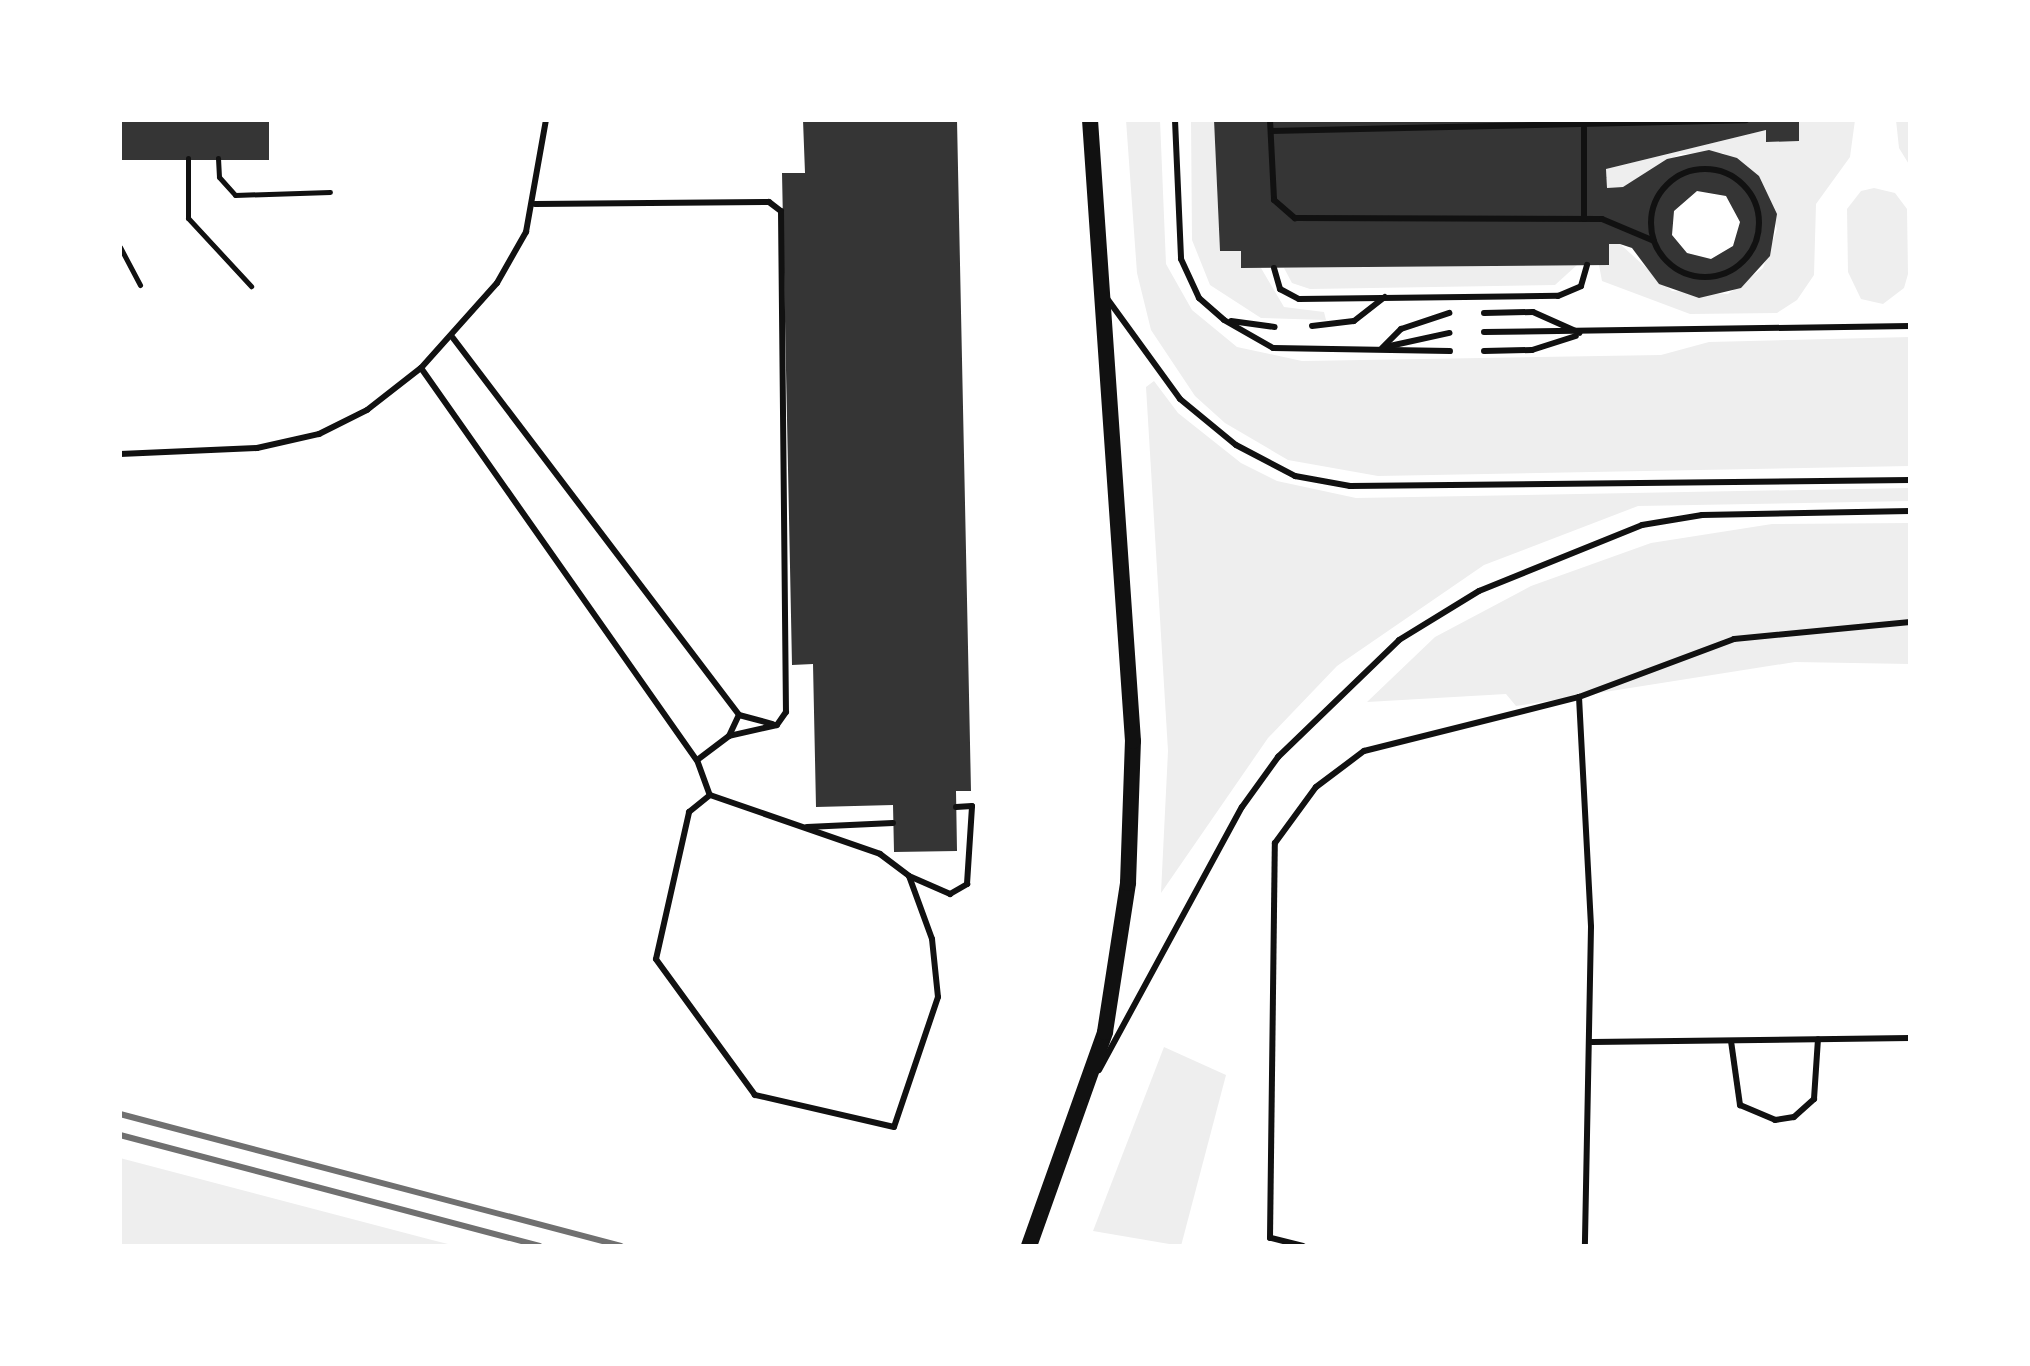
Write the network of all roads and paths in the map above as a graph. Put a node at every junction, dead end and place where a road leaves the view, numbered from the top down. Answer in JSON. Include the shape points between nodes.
{"nodes":[{"id":1,"x":546,"y":120,"type":"edge"},
{"id":2,"x":1090,"y":120,"type":"edge"},
{"id":3,"x":1175,"y":120,"type":"edge"},
{"id":4,"x":1270,"y":120,"type":"edge"},
{"id":5,"x":1746,"y":120,"type":"edge"},
{"id":6,"x":1584,"y":128,"type":"junction"},
{"id":7,"x":1271,"y":131,"type":"junction"},
{"id":8,"x":188,"y":158,"type":"dead end"},
{"id":9,"x":218,"y":158,"type":"dead end"},
{"id":10,"x":330,"y":192,"type":"dead end"},
{"id":11,"x":535,"y":204,"type":"junction"},
{"id":12,"x":1584,"y":219,"type":"junction"},
{"id":13,"x":1654,"y":241,"type":"junction"},
{"id":14,"x":120,"y":247,"type":"edge"},
{"id":15,"x":1587,"y":265,"type":"dead end"},
{"id":16,"x":1274,"y":268,"type":"dead end"},
{"id":17,"x":140,"y":285,"type":"dead end"},
{"id":18,"x":251,"y":286,"type":"dead end"},
{"id":19,"x":1102,"y":290,"type":"junction"},
{"id":20,"x":1385,"y":297,"type":"junction"},
{"id":21,"x":1449,"y":313,"type":"dead end"},
{"id":22,"x":1484,"y":313,"type":"dead end"},
{"id":23,"x":1224,"y":320,"type":"junction"},
{"id":24,"x":1312,"y":326,"type":"dead end"},
{"id":25,"x":1910,"y":326,"type":"edge"},
{"id":26,"x":1275,"y":327,"type":"dead end"},
{"id":27,"x":1484,"y":332,"type":"dead end"},
{"id":28,"x":1449,"y":333,"type":"dead end"},
{"id":29,"x":1583,"y":334,"type":"junction"},
{"id":30,"x":453,"y":338,"type":"junction"},
{"id":31,"x":1382,"y":348,"type":"junction"},
{"id":32,"x":1450,"y":351,"type":"dead end"},
{"id":33,"x":1484,"y":351,"type":"dead end"},
{"id":34,"x":421,"y":368,"type":"junction"},
{"id":35,"x":120,"y":454,"type":"edge"},
{"id":36,"x":1910,"y":480,"type":"edge"},
{"id":37,"x":1910,"y":511,"type":"edge"},
{"id":38,"x":1910,"y":622,"type":"edge"},
{"id":39,"x":1579,"y":697,"type":"junction"},
{"id":40,"x":739,"y":715,"type":"junction"},
{"id":41,"x":777,"y":725,"type":"junction"},
{"id":42,"x":729,"y":736,"type":"junction"},
{"id":43,"x":697,"y":760,"type":"junction"},
{"id":44,"x":710,"y":795,"type":"junction"},
{"id":45,"x":956,"y":807,"type":"dead end"},
{"id":46,"x":893,"y":823,"type":"dead end"},
{"id":47,"x":807,"y":827,"type":"junction"},
{"id":48,"x":909,"y":876,"type":"junction"},
{"id":49,"x":1910,"y":1038,"type":"edge"},
{"id":50,"x":1818,"y":1039,"type":"junction"},
{"id":51,"x":1731,"y":1041,"type":"junction"},
{"id":52,"x":1592,"y":1042,"type":"junction"},
{"id":53,"x":1085,"y":1096,"type":"junction"},
{"id":54,"x":1029,"y":1246,"type":"edge"},
{"id":55,"x":1303,"y":1246,"type":"edge"},
{"id":56,"x":1585,"y":1246,"type":"edge"}],
"edges":[{"from":1,"to":11,"type":"lane"},
{"from":2,"to":19,"type":"main road"},
{"from":3,"to":23,"type":"lane","via":[[1181,259],[1199,298]]},
{"from":4,"to":7,"type":"lane"},
{"from":5,"to":6,"type":"lane"},
{"from":6,"to":7,"type":"lane"},
{"from":6,"to":12,"type":"lane"},
{"from":7,"to":12,"type":"lane","via":[[1274,200],[1295,218]]},
{"from":8,"to":18,"type":"path","via":[[188,218]]},
{"from":9,"to":10,"type":"path","via":[[219,177],[235,195]]},
{"from":11,"to":30,"type":"lane","via":[[512,259]]},
{"from":11,"to":41,"type":"lane","via":[[769,202],[781,211],[791,681]]},
{"from":12,"to":13,"type":"lane","via":[[1612,220]]},
{"from":13,"to":13,"type":"lane","via":[[1691,275],[1726,272],[1758,234],[1754,200],[1730,175],[1712,169],[1676,177],[1654,205]]},
{"from":14,"to":17,"type":"path"},
{"from":15,"to":20,"type":"lane","via":[[1581,286],[1558,296]]},
{"from":16,"to":20,"type":"lane","via":[[1288,296]]},
{"from":19,"to":36,"type":"lane","via":[[1180,399],[1236,445],[1295,476],[1350,486]]},
{"from":19,"to":53,"type":"main road","via":[[1133,741],[1124,934]]},
{"from":20,"to":24,"type":"lane","via":[[1354,321]]},
{"from":21,"to":31,"type":"lane","via":[[1401,329]]},
{"from":22,"to":29,"type":"lane","via":[[1533,312]]},
{"from":23,"to":26,"type":"lane"},
{"from":23,"to":31,"type":"lane","via":[[1273,348]]},
{"from":25,"to":29,"type":"lane"},
{"from":27,"to":29,"type":"lane"},
{"from":28,"to":31,"type":"lane"},
{"from":29,"to":33,"type":"lane","via":[[1532,350]]},
{"from":30,"to":34,"type":"lane"},
{"from":30,"to":40,"type":"lane"},
{"from":31,"to":32,"type":"lane"},
{"from":34,"to":35,"type":"lane","via":[[367,410],[319,434],[257,448]]},
{"from":34,"to":43,"type":"lane"},
{"from":37,"to":53,"type":"lane","via":[[1702,515],[1642,525],[1479,591],[1399,640],[1278,757],[1242,807]]},
{"from":38,"to":39,"type":"lane","via":[[1734,639]]},
{"from":39,"to":52,"type":"lane"},
{"from":39,"to":55,"type":"lane","via":[[1364,751],[1316,787],[1275,843],[1270,1238]]},
{"from":40,"to":41,"type":"lane"},
{"from":40,"to":42,"type":"lane"},
{"from":41,"to":42,"type":"lane"},
{"from":42,"to":43,"type":"lane"},
{"from":43,"to":44,"type":"lane"},
{"from":44,"to":47,"type":"lane"},
{"from":44,"to":48,"type":"lane","via":[[689,812],[654,951],[755,1095],[888,1129],[898,1121],[938,997],[932,939]]},
{"from":45,"to":48,"type":"lane","via":[[972,806],[967,884],[950,894]]},
{"from":46,"to":47,"type":"lane"},
{"from":47,"to":48,"type":"lane","via":[[880,854]]},
{"from":49,"to":50,"type":"lane"},
{"from":50,"to":51,"type":"lane"},
{"from":50,"to":51,"type":"lane","via":[[1814,1099],[1794,1117],[1775,1120],[1740,1105]]},
{"from":51,"to":52,"type":"lane"},
{"from":52,"to":56,"type":"lane"},
{"from":53,"to":54,"type":"main road"}]}
